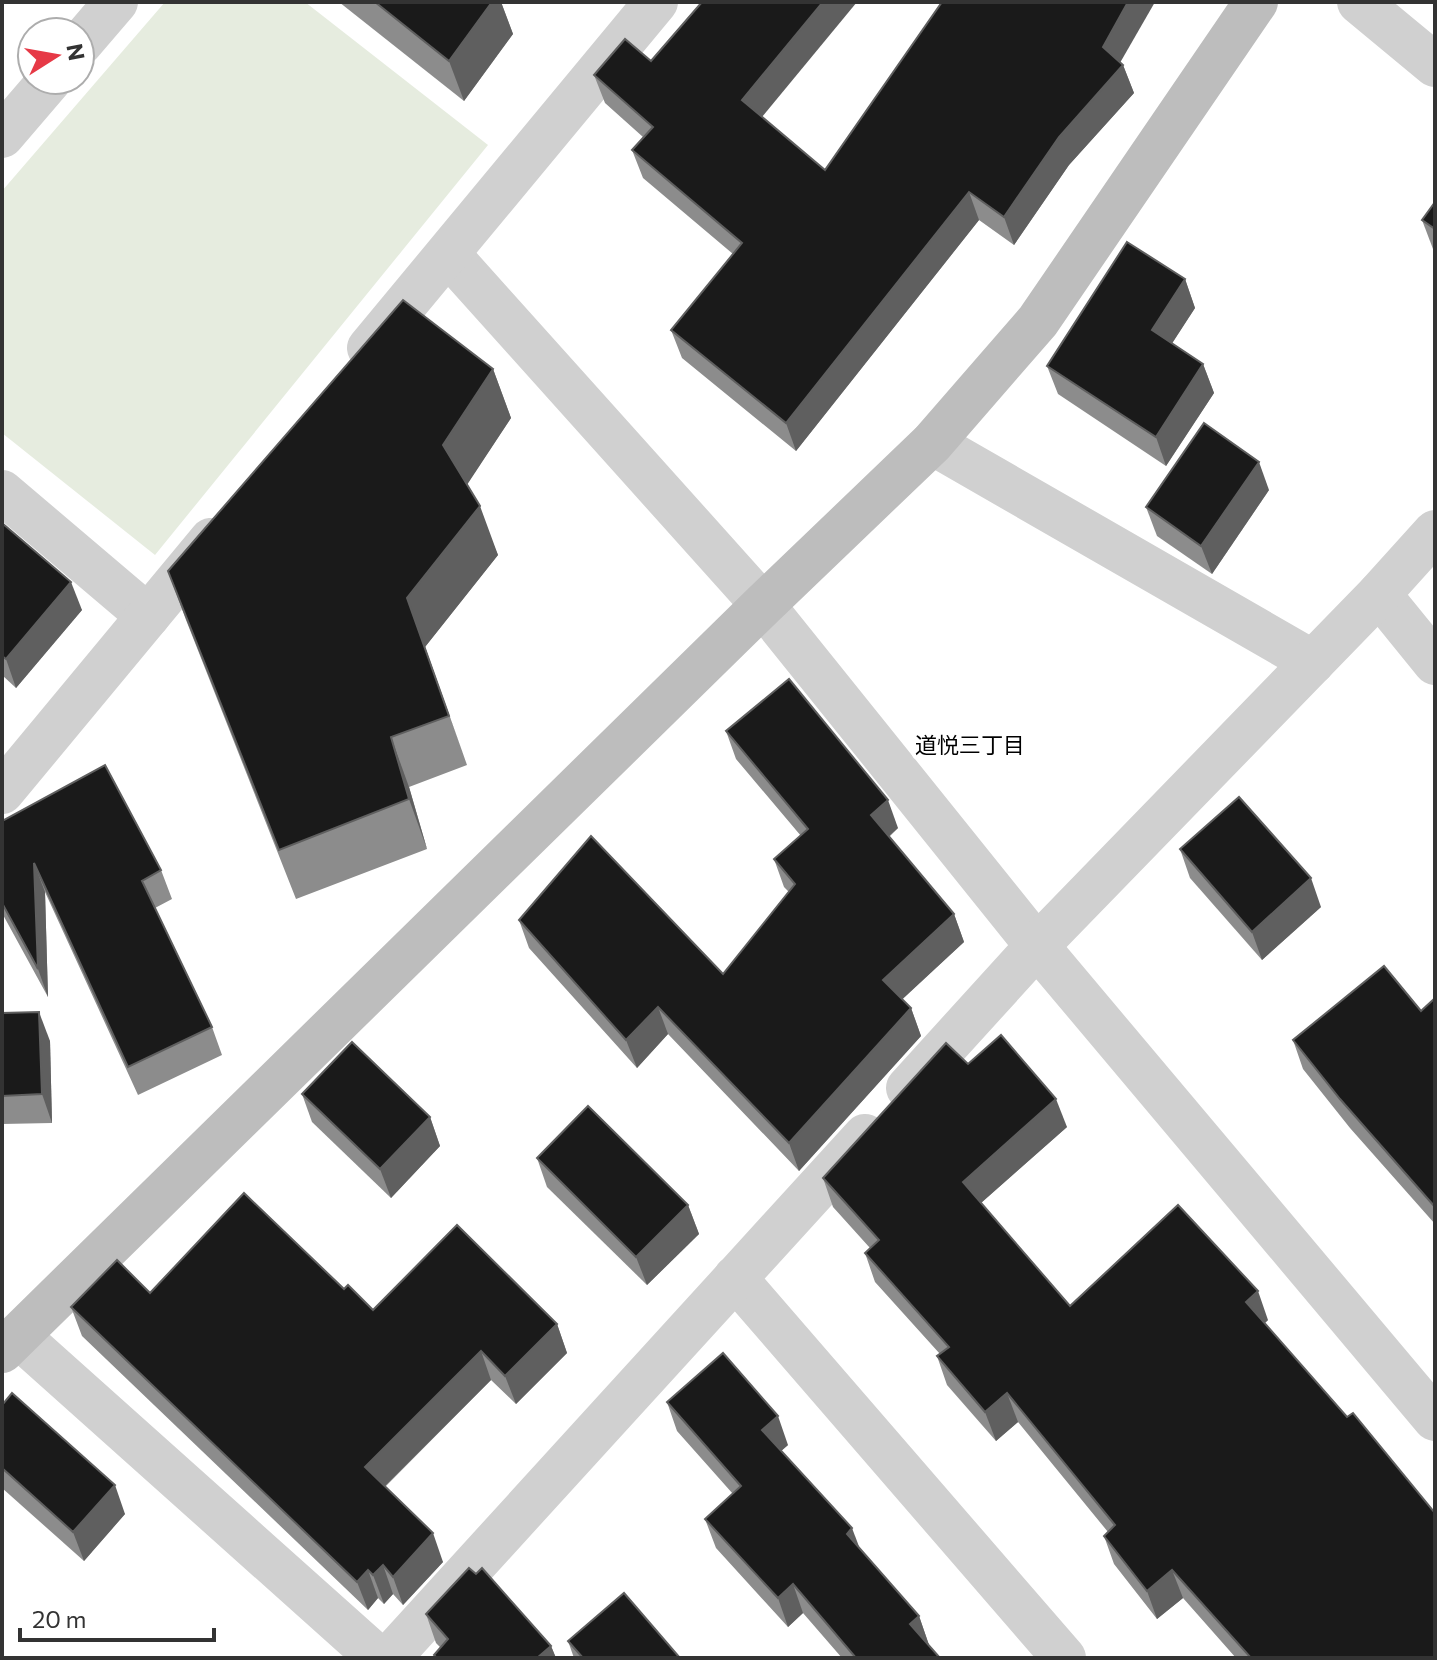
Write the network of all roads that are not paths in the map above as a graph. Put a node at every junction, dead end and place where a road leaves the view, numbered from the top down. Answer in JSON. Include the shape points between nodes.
{"nodes":[{"id":1,"x":116,"y":2,"type":"edge"},
{"id":2,"x":656,"y":2,"type":"edge"},
{"id":3,"x":1256,"y":2,"type":"edge"},
{"id":4,"x":1359,"y":2,"type":"edge"},
{"id":5,"x":96,"y":25,"type":"edge"},
{"id":6,"x":1435,"y":65,"type":"edge"},
{"id":7,"x":36,"y":96,"type":"edge"},
{"id":8,"x":2,"y":136,"type":"edge"},
{"id":9,"x":448,"y":254,"type":"junction"},
{"id":10,"x":348,"y":375,"type":"edge"},
{"id":11,"x":932,"y":443,"type":"junction"},
{"id":12,"x":2,"y":492,"type":"edge"},
{"id":13,"x":238,"y":507,"type":"edge"},
{"id":14,"x":1435,"y":532,"type":"edge"},
{"id":15,"x":1379,"y":594,"type":"junction"},
{"id":16,"x":763,"y":605,"type":"junction"},
{"id":17,"x":148,"y":616,"type":"junction"},
{"id":18,"x":1313,"y":662,"type":"junction"},
{"id":19,"x":1435,"y":663,"type":"edge"},
{"id":20,"x":2,"y":792,"type":"edge"},
{"id":21,"x":1037,"y":946,"type":"junction"},
{"id":22,"x":735,"y":1278,"type":"junction"},
{"id":23,"x":10,"y":1344,"type":"edge"},
{"id":24,"x":1435,"y":1419,"type":"edge"},
{"id":25,"x":378,"y":1658,"type":"edge"},
{"id":26,"x":389,"y":1658,"type":"edge"},
{"id":27,"x":1064,"y":1658,"type":"edge"}],
"edges":[{"from":1,"to":5,"type":"street"},
{"from":2,"to":9,"type":"street"},
{"from":3,"to":11,"type":"street","via":[[1038,321]]},
{"from":4,"to":6,"type":"street"},
{"from":7,"to":8,"type":"street"},
{"from":9,"to":10,"type":"street"},
{"from":9,"to":16,"type":"street"},
{"from":11,"to":16,"type":"street"},
{"from":11,"to":18,"type":"street"},
{"from":12,"to":17,"type":"street"},
{"from":13,"to":17,"type":"street"},
{"from":14,"to":15,"type":"street"},
{"from":15,"to":18,"type":"street"},
{"from":15,"to":19,"type":"street"},
{"from":16,"to":21,"type":"street"},
{"from":16,"to":23,"type":"street"},
{"from":17,"to":20,"type":"street"},
{"from":18,"to":21,"type":"street"},
{"from":21,"to":22,"type":"street"},
{"from":21,"to":24,"type":"street"},
{"from":22,"to":26,"type":"street"},
{"from":22,"to":27,"type":"street"},
{"from":23,"to":25,"type":"street"}]}
